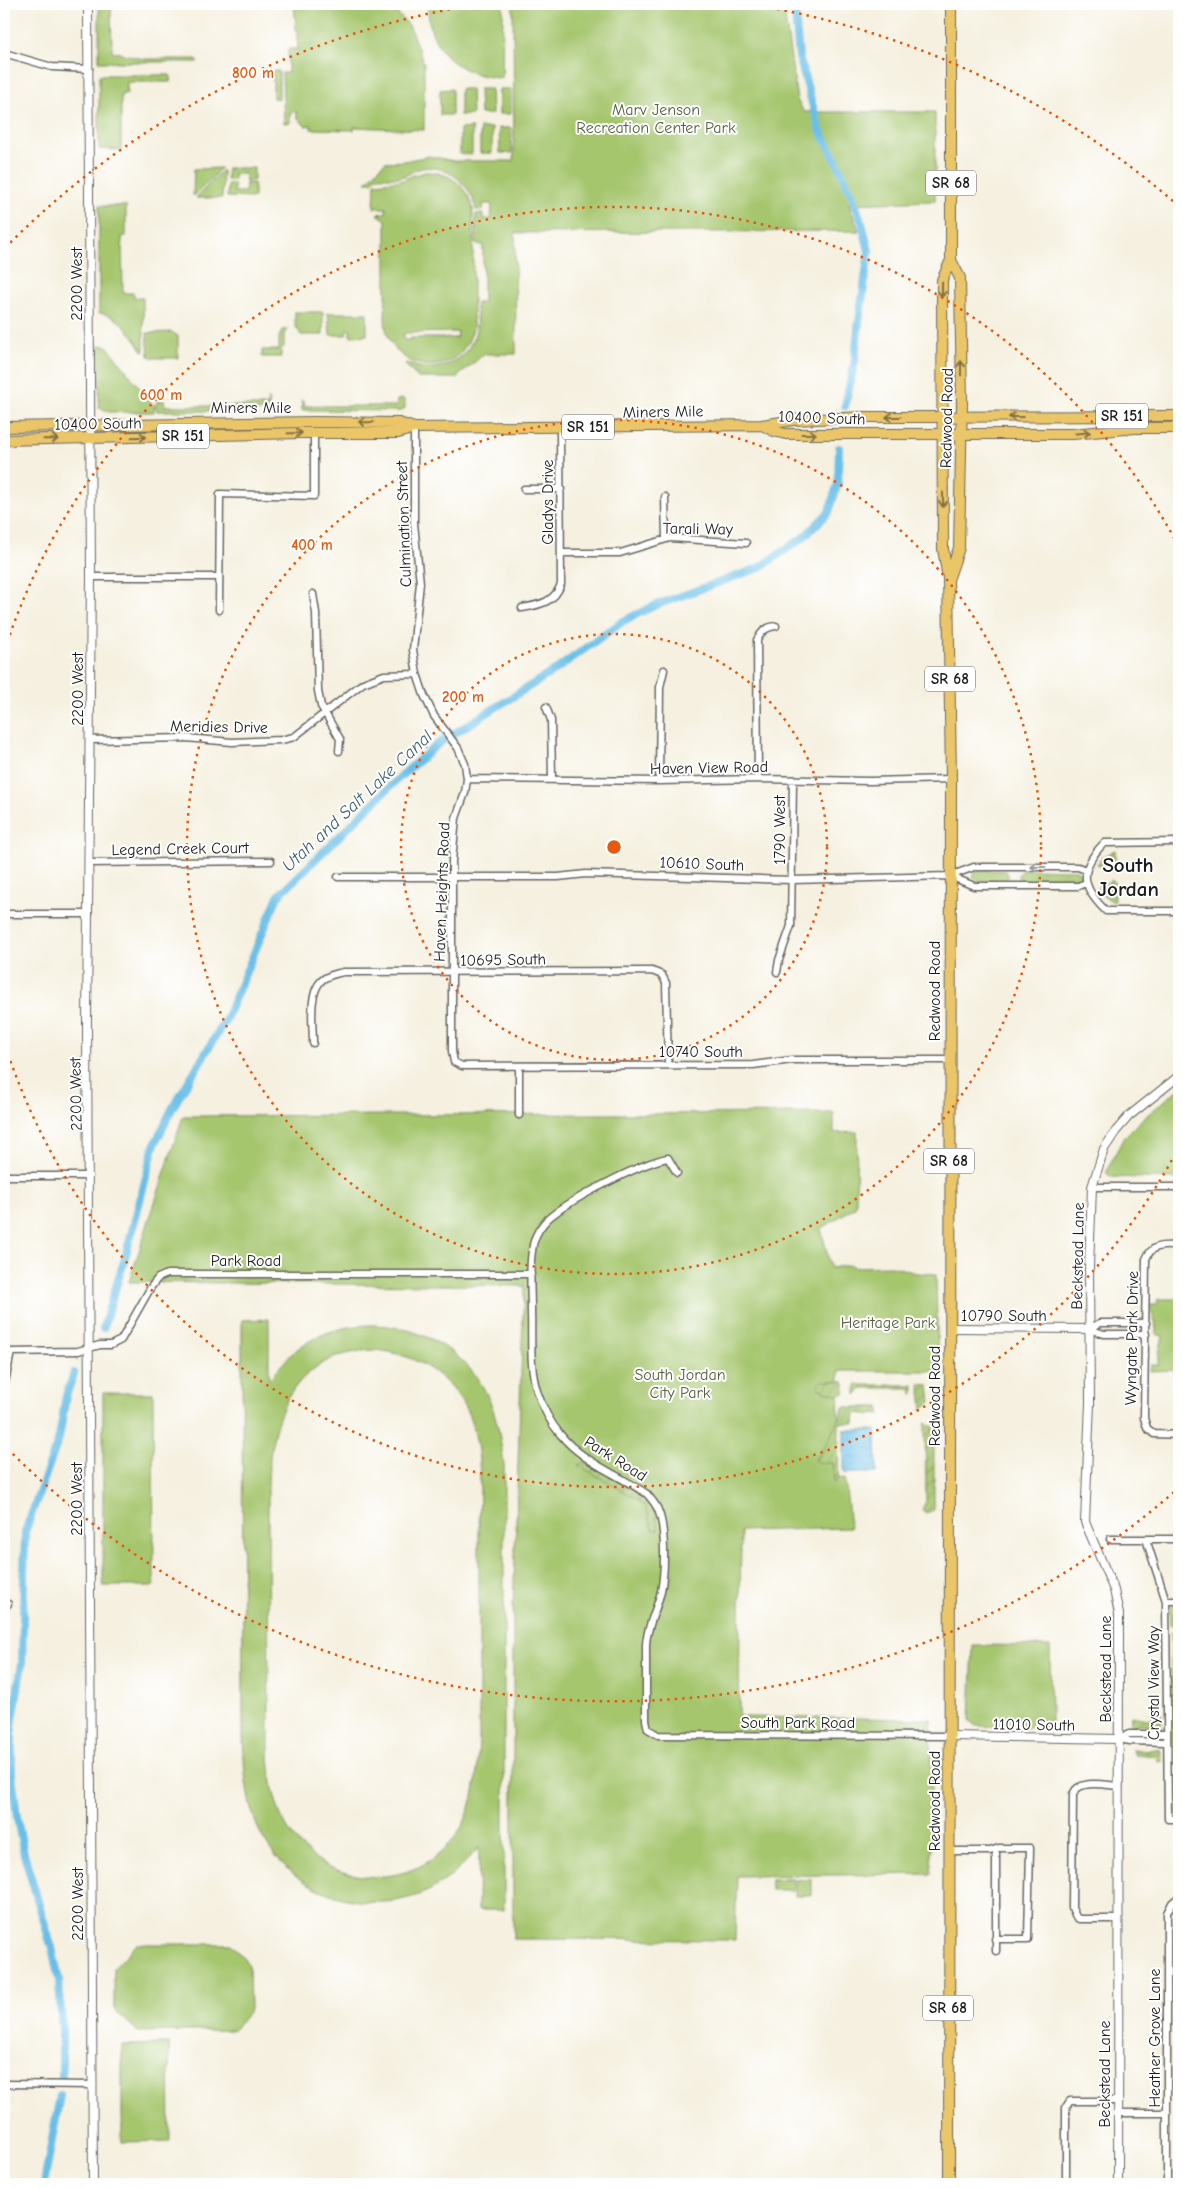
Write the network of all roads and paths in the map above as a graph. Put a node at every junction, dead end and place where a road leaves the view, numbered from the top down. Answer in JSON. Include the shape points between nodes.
{"nodes":[{"id":1,"x":88,"y":4,"type":"edge"},
{"id":2,"x":951,"y":4,"type":"edge"},
{"id":3,"x":4,"y":53,"type":"edge"},
{"id":4,"x":89,"y":69,"type":"junction"},
{"id":5,"x":951,"y":260,"type":"junction"},
{"id":6,"x":1179,"y":416,"type":"edge"},
{"id":7,"x":942,"y":417,"type":"junction"},
{"id":8,"x":960,"y":417,"type":"junction"},
{"id":9,"x":177,"y":423,"type":"joint"},
{"id":10,"x":90,"y":425,"type":"junction"},
{"id":11,"x":762,"y":425,"type":"junction"},
{"id":12,"x":8,"y":427,"type":"edge"},
{"id":13,"x":560,"y":427,"type":"junction"},
{"id":14,"x":414,"y":428,"type":"junction"},
{"id":15,"x":1179,"y":428,"type":"edge"},
{"id":16,"x":314,"y":433,"type":"junction"},
{"id":17,"x":275,"y":434,"type":"joint"},
{"id":18,"x":942,"y":434,"type":"junction"},
{"id":19,"x":960,"y":434,"type":"junction"},
{"id":20,"x":90,"y":438,"type":"junction"},
{"id":21,"x":7,"y":440,"type":"edge"},
{"id":22,"x":524,"y":489,"type":"dead end"},
{"id":23,"x":561,"y":489,"type":"junction"},
{"id":24,"x":665,"y":497,"type":"dead end"},
{"id":25,"x":666,"y":539,"type":"junction"},
{"id":26,"x":746,"y":543,"type":"dead end"},
{"id":27,"x":561,"y":553,"type":"junction"},
{"id":28,"x":91,"y":577,"type":"junction"},
{"id":29,"x":219,"y":577,"type":"junction"},
{"id":30,"x":948,"y":578,"type":"junction"},
{"id":31,"x":313,"y":594,"type":"dead end"},
{"id":32,"x":522,"y":608,"type":"dead end"},
{"id":33,"x":219,"y":610,"type":"dead end"},
{"id":34,"x":776,"y":626,"type":"dead end"},
{"id":35,"x":664,"y":670,"type":"dead end"},
{"id":36,"x":417,"y":674,"type":"junction"},
{"id":37,"x":546,"y":707,"type":"dead end"},
{"id":38,"x":325,"y":714,"type":"junction"},
{"id":39,"x":445,"y":731,"type":"joint"},
{"id":40,"x":90,"y":740,"type":"junction"},
{"id":41,"x":339,"y":751,"type":"dead end"},
{"id":42,"x":758,"y":779,"type":"junction"},
{"id":43,"x":951,"y":779,"type":"junction"},
{"id":44,"x":467,"y":780,"type":"junction"},
{"id":45,"x":552,"y":780,"type":"junction"},
{"id":46,"x":793,"y":780,"type":"junction"},
{"id":47,"x":659,"y":781,"type":"junction"},
{"id":48,"x":1179,"y":842,"type":"edge"},
{"id":49,"x":271,"y":861,"type":"dead end"},
{"id":50,"x":89,"y":863,"type":"junction"},
{"id":51,"x":1086,"y":870,"type":"junction"},
{"id":52,"x":950,"y":876,"type":"junction"},
{"id":53,"x":338,"y":877,"type":"dead end"},
{"id":54,"x":452,"y":877,"type":"junction"},
{"id":55,"x":792,"y":880,"type":"junction"},
{"id":56,"x":1086,"y":883,"type":"junction"},
{"id":57,"x":1179,"y":911,"type":"edge"},
{"id":58,"x":4,"y":914,"type":"edge"},
{"id":59,"x":89,"y":914,"type":"junction"},
{"id":60,"x":778,"y":972,"type":"dead end"},
{"id":61,"x":452,"y":973,"type":"junction"},
{"id":62,"x":313,"y":1043,"type":"dead end"},
{"id":63,"x":949,"y":1060,"type":"junction"},
{"id":64,"x":454,"y":1062,"type":"joint"},
{"id":65,"x":668,"y":1065,"type":"junction"},
{"id":66,"x":519,"y":1066,"type":"junction"},
{"id":67,"x":1179,"y":1076,"type":"edge"},
{"id":68,"x":519,"y":1114,"type":"dead end"},
{"id":69,"x":677,"y":1173,"type":"dead end"},
{"id":70,"x":4,"y":1176,"type":"edge"},
{"id":71,"x":89,"y":1176,"type":"junction"},
{"id":72,"x":1092,"y":1187,"type":"junction"},
{"id":73,"x":1179,"y":1187,"type":"edge"},
{"id":74,"x":1179,"y":1246,"type":"edge"},
{"id":75,"x":531,"y":1274,"type":"junction"},
{"id":76,"x":1146,"y":1323,"type":"junction"},
{"id":77,"x":950,"y":1328,"type":"junction"},
{"id":78,"x":1089,"y":1329,"type":"junction"},
{"id":79,"x":1146,"y":1334,"type":"junction"},
{"id":80,"x":90,"y":1348,"type":"junction"},
{"id":81,"x":4,"y":1387,"type":"edge"},
{"id":82,"x":1179,"y":1435,"type":"edge"},
{"id":83,"x":1110,"y":1539,"type":"dead end"},
{"id":84,"x":1146,"y":1539,"type":"junction"},
{"id":85,"x":1179,"y":1539,"type":"edge"},
{"id":86,"x":1166,"y":1601,"type":"junction"},
{"id":87,"x":1179,"y":1601,"type":"edge"},
{"id":88,"x":648,"y":1729,"type":"joint"},
{"id":89,"x":949,"y":1736,"type":"junction"},
{"id":90,"x":1166,"y":1738,"type":"junction"},
{"id":91,"x":1119,"y":1739,"type":"junction"},
{"id":92,"x":1118,"y":1786,"type":"junction"},
{"id":93,"x":1179,"y":1819,"type":"edge"},
{"id":94,"x":996,"y":1849,"type":"junction"},
{"id":95,"x":949,"y":1851,"type":"junction"},
{"id":96,"x":1179,"y":1897,"type":"edge"},
{"id":97,"x":1118,"y":1919,"type":"junction"},
{"id":98,"x":995,"y":1939,"type":"junction"},
{"id":99,"x":996,"y":1950,"type":"dead end"},
{"id":100,"x":4,"y":2084,"type":"edge"},
{"id":101,"x":92,"y":2085,"type":"junction"},
{"id":102,"x":1118,"y":2101,"type":"junction"},
{"id":103,"x":1118,"y":2113,"type":"junction"},
{"id":104,"x":1167,"y":2113,"type":"junction"},
{"id":105,"x":93,"y":2184,"type":"edge"},
{"id":106,"x":949,"y":2184,"type":"edge"},
{"id":107,"x":1066,"y":2184,"type":"edge"},
{"id":108,"x":1118,"y":2184,"type":"edge"},
{"id":109,"x":1167,"y":2184,"type":"edge"}],
"edges":[{"from":1,"to":4,"type":"street","name":"2200 West"},
{"from":2,"to":5,"type":"main road","name":"Redwood Road","number":"SR 68"},
{"from":3,"to":4,"type":"street","via":[[52,67]]},
{"from":4,"to":10,"type":"street","name":"2200 West"},
{"from":5,"to":7,"type":"main road","name":"Redwood Road","number":"SR 68","one_way":true,"via":[[942,280]]},
{"from":8,"to":5,"type":"main road","name":"Redwood Road","number":"SR 68","one_way":true,"via":[[960,278]]},
{"from":6,"to":8,"type":"main road","name":"10400 South","number":"SR 151","one_way":true},
{"from":7,"to":8,"type":"main road","name":"10400 South","number":"SR 151"},
{"from":7,"to":11,"type":"main road","name":"10400 South","number":"SR 151","one_way":true,"via":[[794,420]]},
{"from":7,"to":18,"type":"main road","name":"Redwood Road","number":"SR 68"},
{"from":8,"to":19,"type":"main road","name":"Redwood Road","number":"SR 68"},
{"from":9,"to":10,"type":"main road","name":"10400 South","number":"SR 151"},
{"from":14,"to":9,"type":"main road","name":"Miners Mile","number":"SR 151","one_way":true,"via":[[399,423]]},
{"from":10,"to":12,"type":"main road","name":"10400 South","number":"SR 151"},
{"from":10,"to":20,"type":"street","name":"2200 West"},
{"from":11,"to":13,"type":"main road","name":"Miners Mile","number":"SR 151"},
{"from":11,"to":18,"type":"main road","name":"10400 South","number":"SR 151","one_way":true,"via":[[786,434]]},
{"from":13,"to":14,"type":"main road","name":"Miners Mile","number":"SR 151"},
{"from":13,"to":23,"type":"street","name":"Gladys Drive"},
{"from":14,"to":16,"type":"main road","name":"Miners Mile","number":"SR 151","via":[[398,433]]},
{"from":14,"to":36,"type":"street","name":"Culmination Street","via":[[414,523],[420,568],[413,642]]},
{"from":19,"to":15,"type":"main road","name":"10400 South","number":"SR 151","one_way":true,"via":[[1073,434]]},
{"from":17,"to":16,"type":"main road","name":"Miners Mile","number":"SR 151","one_way":true},
{"from":16,"to":29,"type":"street","via":[[314,496],[220,494]]},
{"from":20,"to":17,"type":"main road","name":"10400 South","number":"SR 151","one_way":true},
{"from":18,"to":19,"type":"main road","name":"10400 South","number":"SR 151"},
{"from":18,"to":30,"type":"main road","name":"Redwood Road","number":"SR 68","one_way":true,"via":[[943,549]]},
{"from":19,"to":30,"type":"main road","name":"Redwood Road","number":"SR 68","via":[[958,548]]},
{"from":21,"to":20,"type":"main road","name":"10400 South","number":"SR 151","one_way":true},
{"from":20,"to":28,"type":"street","name":"2200 West"},
{"from":22,"to":23,"type":"street"},
{"from":23,"to":27,"type":"street","name":"Gladys Drive"},
{"from":24,"to":25,"type":"street"},
{"from":25,"to":26,"type":"street","name":"Tarali Way"},
{"from":25,"to":27,"type":"street","name":"Tarali Way","via":[[620,553]]},
{"from":27,"to":32,"type":"street","name":"Gladys Drive","via":[[559,590],[551,600]]},
{"from":28,"to":29,"type":"street"},
{"from":28,"to":40,"type":"street","name":"2200 West"},
{"from":29,"to":33,"type":"street"},
{"from":30,"to":43,"type":"main road","name":"Redwood Road","number":"SR 68"},
{"from":31,"to":38,"type":"street","via":[[318,691]]},
{"from":34,"to":42,"type":"street","via":[[768,627],[757,640]]},
{"from":35,"to":47,"type":"street","via":[[660,687]]},
{"from":36,"to":38,"type":"street","name":"Meridies Drive","via":[[374,678],[338,701]]},
{"from":36,"to":39,"type":"street","name":"Culmination Street","via":[[424,696]]},
{"from":37,"to":45,"type":"street","via":[[551,720]]},
{"from":38,"to":40,"type":"street","name":"Meridies Drive","via":[[294,737],[281,740]]},
{"from":38,"to":41,"type":"street","via":[[340,739]]},
{"from":39,"to":44,"type":"street","name":"Haven Heights Road","via":[[465,764]]},
{"from":40,"to":50,"type":"street","name":"2200 West"},
{"from":42,"to":46,"type":"street","name":"Haven View Road"},
{"from":42,"to":47,"type":"street","name":"Haven View Road"},
{"from":43,"to":46,"type":"street","name":"Haven View Road"},
{"from":43,"to":52,"type":"main road","name":"Redwood Road","number":"SR 68"},
{"from":44,"to":45,"type":"street","name":"Haven View Road"},
{"from":44,"to":54,"type":"street","name":"Haven Heights Road","via":[[456,818]]},
{"from":45,"to":47,"type":"street","name":"Haven View Road"},
{"from":46,"to":55,"type":"street","name":"1790 West"},
{"from":48,"to":51,"type":"street","via":[[1104,843]]},
{"from":49,"to":50,"type":"street","name":"Legend Creek Court"},
{"from":50,"to":59,"type":"street","name":"2200 West"},
{"from":51,"to":52,"type":"street","one_way":true,"via":[[1078,867],[974,867]]},
{"from":51,"to":56,"type":"street"},
{"from":52,"to":55,"type":"street","name":"10610 South"},
{"from":52,"to":56,"type":"street","via":[[974,886],[1078,886]]},
{"from":52,"to":63,"type":"main road","name":"Redwood Road","number":"SR 68"},
{"from":53,"to":54,"type":"street","name":"10610 South"},
{"from":54,"to":55,"type":"street","name":"10610 South","via":[[586,874]]},
{"from":54,"to":61,"type":"street","name":"Haven Heights Road"},
{"from":55,"to":60,"type":"street","name":"1790 West","via":[[791,926]]},
{"from":56,"to":57,"type":"street","via":[[1106,911]]},
{"from":58,"to":59,"type":"street"},
{"from":59,"to":71,"type":"street","name":"2200 West"},
{"from":61,"to":62,"type":"street","name":"10695 South","via":[[343,972],[331,975],[321,981],[314,998]]},
{"from":61,"to":64,"type":"street","name":"Haven Heights Road"},
{"from":61,"to":65,"type":"street","name":"10695 South","via":[[652,971],[662,974],[666,983]]},
{"from":63,"to":65,"type":"street","name":"10740 South","via":[[792,1060],[753,1065]]},
{"from":63,"to":77,"type":"main road","name":"Redwood Road","number":"SR 68"},
{"from":64,"to":66,"type":"street","name":"10740 South","via":[[462,1066]]},
{"from":65,"to":66,"type":"street","name":"10740 South"},
{"from":66,"to":68,"type":"street"},
{"from":67,"to":72,"type":"street","name":"Beckstead Lane","via":[[1129,1116],[1116,1132],[1104,1150]]},
{"from":69,"to":75,"type":"street","name":"Park Road","via":[[668,1158],[660,1159],[616,1179],[555,1214],[544,1223],[534,1241]]},
{"from":70,"to":71,"type":"street"},
{"from":71,"to":80,"type":"street","name":"2200 West"},
{"from":72,"to":73,"type":"street"},
{"from":72,"to":78,"type":"street","name":"Beckstead Lane"},
{"from":74,"to":76,"type":"street","name":"Wyngate Park Drive","via":[[1155,1247],[1149,1251],[1146,1259]]},
{"from":75,"to":80,"type":"street","name":"Park Road","via":[[167,1274],[158,1278],[151,1287],[121,1340]]},
{"from":75,"to":88,"type":"street","name":"Park Road","via":[[532,1365],[546,1414],[572,1447],[647,1494],[661,1518],[662,1580],[647,1631]]},
{"from":76,"to":78,"type":"street","name":"10790 South","via":[[1100,1323]]},
{"from":76,"to":79,"type":"street","name":"Wyngate Park Drive"},
{"from":77,"to":78,"type":"street","name":"10790 South"},
{"from":77,"to":89,"type":"main road","name":"Redwood Road","number":"SR 68"},
{"from":78,"to":79,"type":"street","name":"10790 South","via":[[1104,1334]]},
{"from":78,"to":91,"type":"street","name":"Beckstead Lane","via":[[1090,1410],[1085,1522],[1114,1590],[1119,1614]]},
{"from":79,"to":82,"type":"street","name":"Wyngate Park Drive","via":[[1144,1418],[1147,1428],[1154,1434]]},
{"from":80,"to":81,"type":"street","name":"Park Road","via":[[11,1352]]},
{"from":80,"to":101,"type":"street","name":"2200 West"},
{"from":83,"to":84,"type":"street"},
{"from":84,"to":85,"type":"street"},
{"from":84,"to":86,"type":"street","name":"Crystal View Way"},
{"from":86,"to":87,"type":"street"},
{"from":86,"to":90,"type":"street","name":"Crystal View Way"},
{"from":88,"to":89,"type":"street","name":"South Park Road","via":[[658,1735]]},
{"from":89,"to":91,"type":"street","name":"11010 South"},
{"from":89,"to":95,"type":"main road","name":"Redwood Road","number":"SR 68"},
{"from":90,"to":91,"type":"street","name":"11010 South","via":[[1130,1742]]},
{"from":90,"to":93,"type":"street","name":"Crystal View Way","via":[[1168,1819]]},
{"from":91,"to":92,"type":"street","name":"Beckstead Lane"},
{"from":92,"to":97,"type":"street","name":"Beckstead Lane"},
{"from":92,"to":97,"type":"street","via":[[1081,1785],[1075,1788],[1072,1908],[1076,1917]]},
{"from":94,"to":95,"type":"street"},
{"from":94,"to":98,"type":"street"},
{"from":94,"to":98,"type":"street","via":[[1030,1848],[1028,1939]]},
{"from":95,"to":106,"type":"main road","name":"Redwood Road","number":"SR 68"},
{"from":96,"to":104,"type":"street","name":"Heather Grove Lane","via":[[1172,1902],[1167,1913]]},
{"from":97,"to":102,"type":"street","name":"Beckstead Lane"},
{"from":98,"to":99,"type":"street"},
{"from":100,"to":101,"type":"street"},
{"from":101,"to":105,"type":"street","name":"2200 West"},
{"from":102,"to":103,"type":"street","name":"Beckstead Lane"},
{"from":102,"to":107,"type":"street","via":[[1070,2101],[1066,2107]]},
{"from":103,"to":104,"type":"street"},
{"from":103,"to":108,"type":"street","name":"Beckstead Lane"},
{"from":104,"to":109,"type":"street","name":"Heather Grove Lane"}]}
